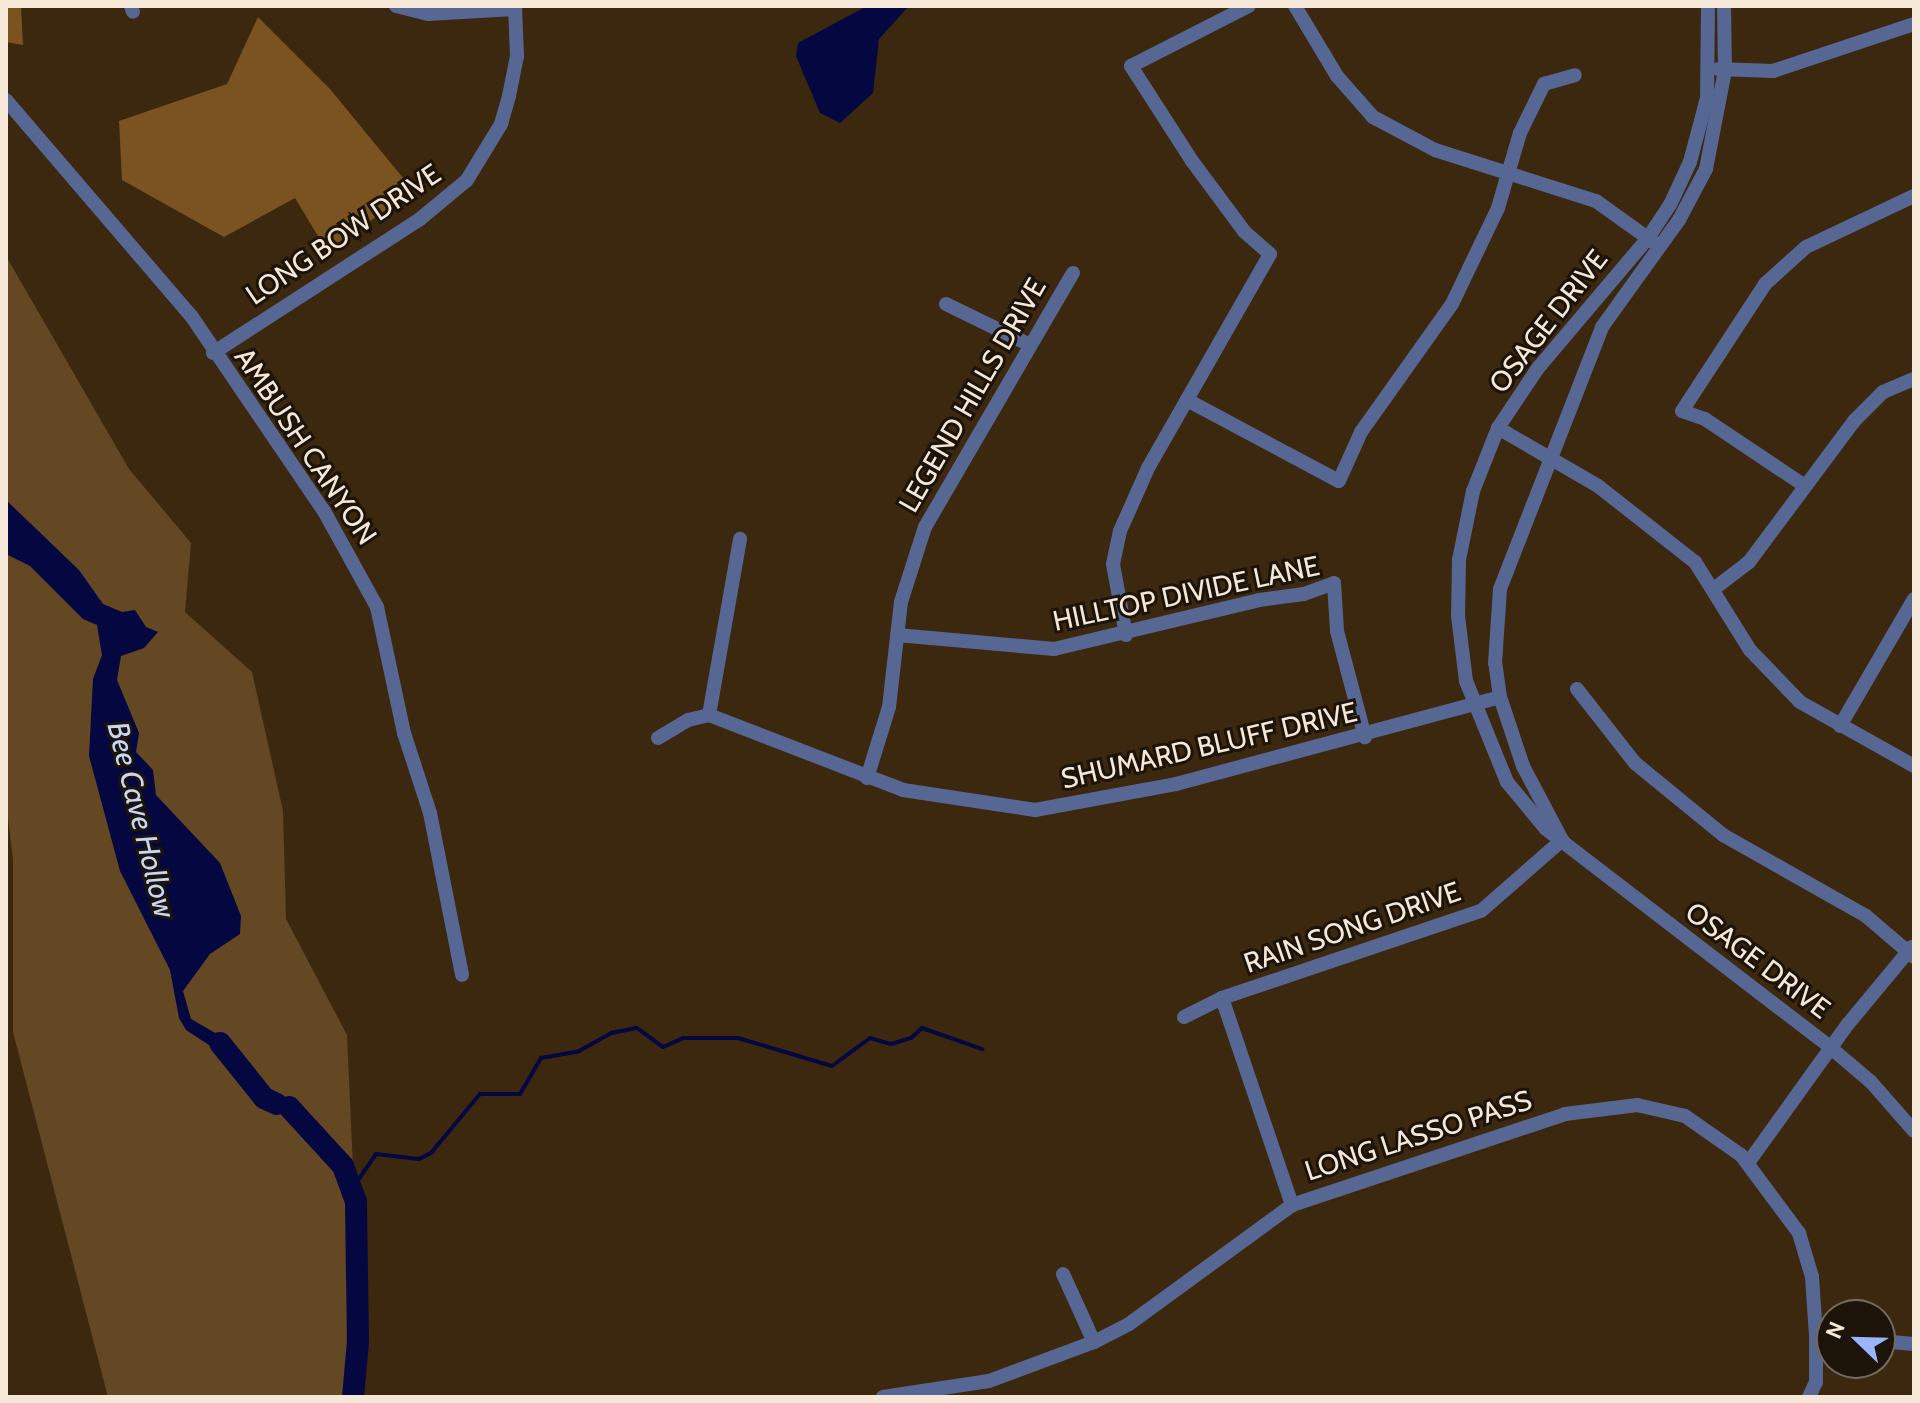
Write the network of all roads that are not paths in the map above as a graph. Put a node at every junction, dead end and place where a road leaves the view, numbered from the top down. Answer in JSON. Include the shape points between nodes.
{"nodes":[{"id":1,"x":396,"y":6,"type":"edge"},
{"id":2,"x":1249,"y":6,"type":"edge"},
{"id":3,"x":1295,"y":6,"type":"edge"},
{"id":4,"x":1708,"y":6,"type":"edge"},
{"id":5,"x":1724,"y":6,"type":"edge"},
{"id":6,"x":515,"y":8,"type":"edge"},
{"id":7,"x":1914,"y":24,"type":"edge"},
{"id":8,"x":1710,"y":68,"type":"junction"},
{"id":9,"x":1725,"y":70,"type":"junction"},
{"id":10,"x":1575,"y":75,"type":"dead end"},
{"id":11,"x":6,"y":100,"type":"edge"},
{"id":12,"x":1509,"y":171,"type":"junction"},
{"id":13,"x":1914,"y":196,"type":"edge"},
{"id":14,"x":1654,"y":242,"type":"junction"},
{"id":15,"x":1073,"y":273,"type":"dead end"},
{"id":16,"x":946,"y":304,"type":"dead end"},
{"id":17,"x":1030,"y":345,"type":"junction"},
{"id":18,"x":213,"y":353,"type":"junction"},
{"id":19,"x":1914,"y":379,"type":"edge"},
{"id":20,"x":1187,"y":400,"type":"junction"},
{"id":21,"x":1498,"y":428,"type":"junction"},
{"id":22,"x":1554,"y":461,"type":"junction"},
{"id":23,"x":1805,"y":486,"type":"junction"},
{"id":24,"x":740,"y":539,"type":"dead end"},
{"id":25,"x":1715,"y":588,"type":"junction"},
{"id":26,"x":1914,"y":599,"type":"edge"},
{"id":27,"x":897,"y":635,"type":"junction"},
{"id":28,"x":1126,"y":635,"type":"junction"},
{"id":29,"x":1577,"y":689,"type":"dead end"},
{"id":30,"x":1500,"y":697,"type":"junction"},
{"id":31,"x":1471,"y":704,"type":"junction"},
{"id":32,"x":709,"y":715,"type":"junction"},
{"id":33,"x":1840,"y":726,"type":"junction"},
{"id":34,"x":1365,"y":737,"type":"junction"},
{"id":35,"x":658,"y":738,"type":"dead end"},
{"id":36,"x":1914,"y":766,"type":"edge"},
{"id":37,"x":867,"y":778,"type":"junction"},
{"id":38,"x":1562,"y":840,"type":"junction"},
{"id":39,"x":1912,"y":951,"type":"edge"},
{"id":40,"x":462,"y":975,"type":"dead end"},
{"id":41,"x":1222,"y":998,"type":"junction"},
{"id":42,"x":1184,"y":1017,"type":"dead end"},
{"id":43,"x":1831,"y":1048,"type":"junction"},
{"id":44,"x":1914,"y":1131,"type":"edge"},
{"id":45,"x":1748,"y":1163,"type":"junction"},
{"id":46,"x":1292,"y":1205,"type":"junction"},
{"id":47,"x":1063,"y":1274,"type":"dead end"},
{"id":48,"x":1816,"y":1336,"type":"edge"},
{"id":49,"x":1094,"y":1342,"type":"junction"},
{"id":50,"x":883,"y":1397,"type":"edge"}],
"edges":[{"from":1,"to":6,"type":"street","via":[[428,14]]},
{"from":2,"to":20,"type":"street","via":[[1131,66],[1192,161],[1244,231],[1270,254]]},
{"from":3,"to":12,"type":"street","via":[[1337,76],[1373,117],[1435,150]]},
{"from":4,"to":8,"type":"street","name":"OSAGE DRIVE"},
{"from":5,"to":9,"type":"street","name":"OSAGE DRIVE"},
{"from":6,"to":18,"type":"street","name":"LONG BOW DRIVE","via":[[517,56],[509,96],[501,124],[467,180],[420,219]]},
{"from":7,"to":9,"type":"street","via":[[1773,71]]},
{"from":8,"to":9,"type":"street"},
{"from":8,"to":14,"type":"street","name":"OSAGE DRIVE","via":[[1690,162]]},
{"from":9,"to":14,"type":"street","name":"OSAGE DRIVE","via":[[1706,169]]},
{"from":10,"to":12,"type":"street","via":[[1544,84]]},
{"from":11,"to":18,"type":"street","name":"AMBUSH CANYON","via":[[192,317]]},
{"from":12,"to":14,"type":"street","via":[[1596,201]]},
{"from":12,"to":20,"type":"street","via":[[1452,304],[1361,432],[1339,481]]},
{"from":13,"to":23,"type":"street","via":[[1806,247],[1765,284],[1682,411],[1705,419]]},
{"from":14,"to":21,"type":"street","name":"OSAGE DRIVE","via":[[1538,368]]},
{"from":14,"to":22,"type":"street","name":"OSAGE DRIVE","via":[[1602,327]]},
{"from":15,"to":17,"type":"street","name":"LEGEND HILLS DRIVE"},
{"from":16,"to":17,"type":"street"},
{"from":17,"to":27,"type":"street","name":"LEGEND HILLS DRIVE","via":[[925,527],[901,602]]},
{"from":18,"to":40,"type":"street","name":"AMBUSH CANYON","via":[[324,511],[377,607],[404,733],[430,813]]},
{"from":19,"to":23,"type":"street","via":[[1883,392],[1863,411]]},
{"from":20,"to":28,"type":"street","via":[[1120,531],[1113,564]]},
{"from":21,"to":22,"type":"street"},
{"from":21,"to":31,"type":"street","name":"OSAGE DRIVE","via":[[1473,491],[1459,560],[1458,616]]},
{"from":22,"to":25,"type":"street","via":[[1695,562]]},
{"from":22,"to":30,"type":"street","name":"OSAGE DRIVE","via":[[1519,531],[1500,589],[1495,663]]},
{"from":23,"to":25,"type":"street","via":[[1749,562]]},
{"from":24,"to":32,"type":"street"},
{"from":25,"to":33,"type":"street","via":[[1750,650],[1800,702]]},
{"from":26,"to":33,"type":"street"},
{"from":27,"to":28,"type":"street","name":"HILLTOP DIVIDE LANE","via":[[1054,649]]},
{"from":27,"to":37,"type":"street","name":"LEGEND HILLS DRIVE","via":[[889,707]]},
{"from":28,"to":34,"type":"street","name":"HILLTOP DIVIDE LANE","via":[[1334,583],[1337,631]]},
{"from":29,"to":39,"type":"street","via":[[1635,763],[1723,835],[1866,916]]},
{"from":30,"to":31,"type":"street","name":"SHUMARD BLUFF DRIVE"},
{"from":30,"to":38,"type":"street","name":"OSAGE DRIVE","via":[[1523,766]]},
{"from":31,"to":34,"type":"street","name":"SHUMARD BLUFF DRIVE"},
{"from":31,"to":38,"type":"street","name":"OSAGE DRIVE","via":[[1507,782],[1533,816]]},
{"from":32,"to":35,"type":"street","via":[[688,720]]},
{"from":32,"to":37,"type":"street","name":"SHUMARD BLUFF DRIVE"},
{"from":33,"to":36,"type":"street"},
{"from":34,"to":37,"type":"street","name":"SHUMARD BLUFF DRIVE","via":[[1118,798],[1035,810],[903,790]]},
{"from":38,"to":41,"type":"street","name":"RAIN SONG DRIVE","via":[[1481,911]]},
{"from":38,"to":43,"type":"street","name":"OSAGE DRIVE"},
{"from":39,"to":43,"type":"street"},
{"from":41,"to":42,"type":"street","name":"RAIN SONG DRIVE"},
{"from":41,"to":46,"type":"street"},
{"from":43,"to":44,"type":"street","name":"OSAGE DRIVE","via":[[1871,1082]]},
{"from":43,"to":45,"type":"street"},
{"from":45,"to":46,"type":"street","name":"LONG LASSO PASS","via":[[1685,1116],[1637,1105],[1565,1114]]},
{"from":45,"to":48,"type":"street","name":"LONG LASSO PASS","via":[[1799,1233],[1812,1277]]},
{"from":46,"to":49,"type":"street","name":"LONG LASSO PASS","via":[[1129,1324]]},
{"from":47,"to":49,"type":"street"},
{"from":49,"to":50,"type":"street","name":"LONG LASSO PASS","via":[[989,1381]]}]}
